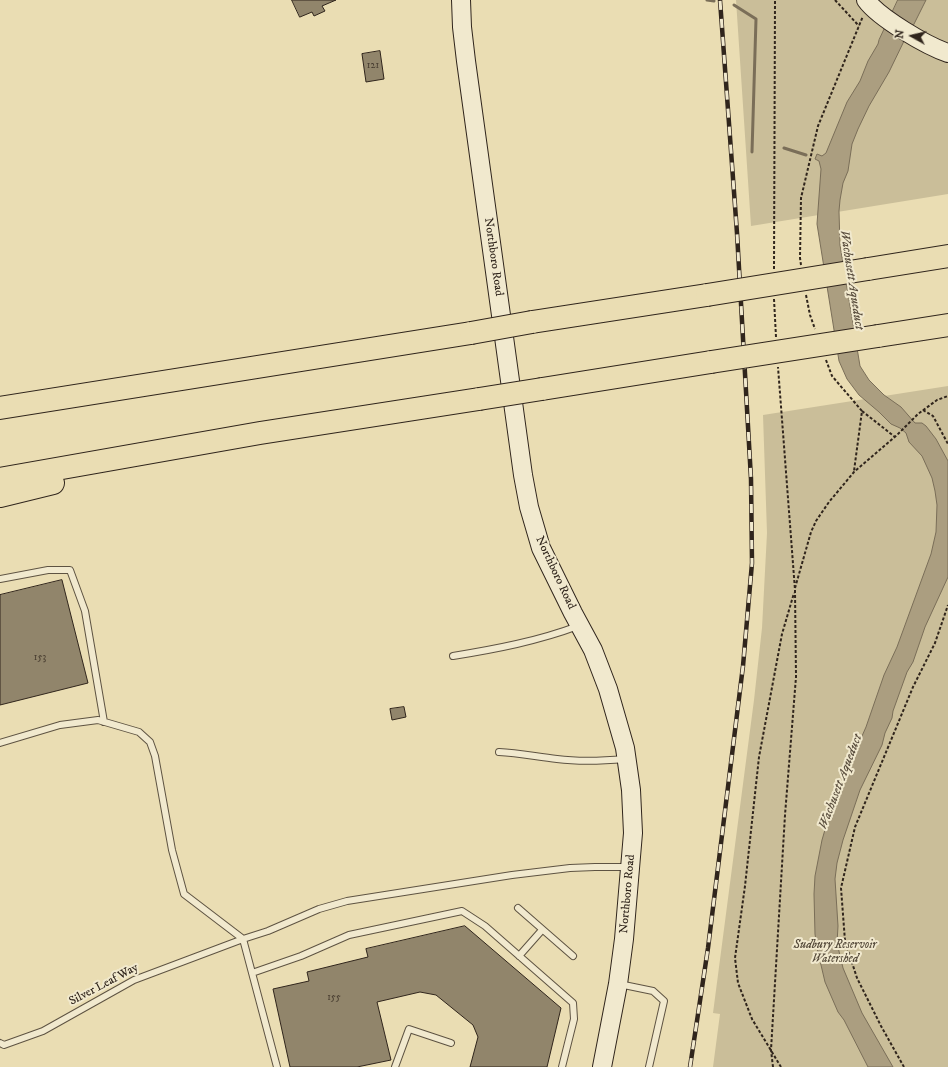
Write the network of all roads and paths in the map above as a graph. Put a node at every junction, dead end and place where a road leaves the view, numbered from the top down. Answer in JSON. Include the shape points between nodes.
{"nodes":[{"id":1,"x":461,"y":0,"type":"edge"},
{"id":2,"x":835,"y":0,"type":"edge"},
{"id":3,"x":867,"y":2,"type":"edge"},
{"id":4,"x":859,"y":26,"type":"junction"},
{"id":5,"x":948,"y":53,"type":"edge"},
{"id":6,"x":948,"y":256,"type":"edge"},
{"id":7,"x":801,"y":266,"type":"dead end"},
{"id":8,"x":806,"y":294,"type":"dead end"},
{"id":9,"x":948,"y":325,"type":"edge"},
{"id":10,"x":817,"y":336,"type":"dead end"},
{"id":11,"x":824,"y":356,"type":"dead end"},
{"id":12,"x":150,"y":384,"type":"junction"},
{"id":13,"x":948,"y":396,"type":"edge"},
{"id":14,"x":0,"y":397,"type":"edge"},
{"id":15,"x":0,"y":408,"type":"edge"},
{"id":16,"x":923,"y":410,"type":"junction"},
{"id":17,"x":862,"y":412,"type":"junction"},
{"id":18,"x":260,"y":433,"type":"junction"},
{"id":19,"x":896,"y":436,"type":"junction"},
{"id":20,"x":948,"y":444,"type":"edge"},
{"id":21,"x":854,"y":472,"type":"junction"},
{"id":22,"x":0,"y":479,"type":"edge"},
{"id":23,"x":0,"y":496,"type":"edge"},
{"id":24,"x":0,"y":579,"type":"edge"},
{"id":25,"x":795,"y":590,"type":"junction"},
{"id":26,"x":948,"y":605,"type":"edge"},
{"id":27,"x":580,"y":625,"type":"junction"},
{"id":28,"x":454,"y":656,"type":"dead end"},
{"id":29,"x":104,"y":722,"type":"junction"},
{"id":30,"x":0,"y":743,"type":"edge"},
{"id":31,"x":499,"y":752,"type":"dead end"},
{"id":32,"x":627,"y":759,"type":"junction"},
{"id":33,"x":630,"y":867,"type":"junction"},
{"id":34,"x":518,"y":908,"type":"dead end"},
{"id":35,"x":542,"y":930,"type":"junction"},
{"id":36,"x":243,"y":939,"type":"junction"},
{"id":37,"x":519,"y":956,"type":"junction"},
{"id":38,"x":573,"y":956,"type":"dead end"},
{"id":39,"x":252,"y":973,"type":"junction"},
{"id":40,"x":618,"y":984,"type":"junction"},
{"id":41,"x":0,"y":1043,"type":"edge"},
{"id":42,"x":451,"y":1043,"type":"dead end"},
{"id":43,"x":771,"y":1050,"type":"junction"},
{"id":44,"x":277,"y":1067,"type":"edge"},
{"id":45,"x":395,"y":1067,"type":"edge"},
{"id":46,"x":562,"y":1067,"type":"edge"},
{"id":47,"x":602,"y":1067,"type":"edge"},
{"id":48,"x":650,"y":1067,"type":"edge"},
{"id":49,"x":773,"y":1067,"type":"edge"},
{"id":50,"x":781,"y":1067,"type":"edge"},
{"id":51,"x":904,"y":1067,"type":"edge"}],
"edges":[{"from":1,"to":27,"type":"main road","name":"Northboro Road","via":[[466,61],[526,491],[541,548]]},
{"from":2,"to":4,"type":"path"},
{"from":3,"to":4,"type":"path"},
{"from":3,"to":5,"type":"main road","via":[[915,38]]},
{"from":4,"to":7,"type":"path","via":[[818,126],[801,198]]},
{"from":6,"to":12,"type":"highway","bridge":true},
{"from":8,"to":10,"type":"path"},
{"from":9,"to":18,"type":"highway","bridge":true},
{"from":11,"to":17,"type":"path","via":[[832,376]]},
{"from":12,"to":14,"type":"highway"},
{"from":12,"to":15,"type":"highway"},
{"from":13,"to":16,"type":"path"},
{"from":16,"to":19,"type":"path"},
{"from":16,"to":20,"type":"path","via":[[933,416]]},
{"from":17,"to":19,"type":"path"},
{"from":17,"to":21,"type":"path"},
{"from":18,"to":22,"type":"highway"},
{"from":18,"to":23,"type":"highway"},
{"from":19,"to":21,"type":"path"},
{"from":21,"to":25,"type":"path","via":[[816,521]]},
{"from":24,"to":29,"type":"lane","via":[[48,570],[70,570],[85,611]]},
{"from":25,"to":43,"type":"path","via":[[796,677]]},
{"from":25,"to":43,"type":"path","via":[[782,634],[759,757],[735,958],[738,983],[752,1019]]},
{"from":26,"to":51,"type":"path","via":[[935,643],[913,687],[855,827],[841,888],[845,941],[857,978]]},
{"from":27,"to":28,"type":"lane","via":[[528,642]]},
{"from":27,"to":32,"type":"main road","name":"Northboro Road","via":[[608,689]]},
{"from":29,"to":30,"type":"lane","via":[[98,720],[60,725]]},
{"from":29,"to":36,"type":"lane","via":[[139,732],[150,742],[155,756],[172,850],[184,894]]},
{"from":31,"to":32,"type":"lane","via":[[578,761]]},
{"from":32,"to":33,"type":"main road","name":"Northboro Road","via":[[633,812]]},
{"from":33,"to":36,"type":"lane","name":"Silver Leaf Way","via":[[570,868],[347,901],[319,909]]},
{"from":33,"to":40,"type":"main road","name":"Northboro Road"},
{"from":34,"to":35,"type":"lane"},
{"from":35,"to":37,"type":"lane"},
{"from":35,"to":38,"type":"lane"},
{"from":36,"to":39,"type":"lane"},
{"from":36,"to":41,"type":"lane","name":"Silver Leaf Way","via":[[134,980],[43,1031],[4,1045]]},
{"from":37,"to":39,"type":"lane","via":[[486,926],[462,911],[349,935],[301,956]]},
{"from":37,"to":46,"type":"lane","via":[[573,1003],[574,1019]]},
{"from":39,"to":44,"type":"lane"},
{"from":40,"to":47,"type":"main road","name":"Northboro Road"},
{"from":40,"to":48,"type":"lane","via":[[653,991],[664,1001]]},
{"from":42,"to":45,"type":"lane","via":[[409,1029]]},
{"from":43,"to":49,"type":"path"},
{"from":43,"to":50,"type":"path"}]}
